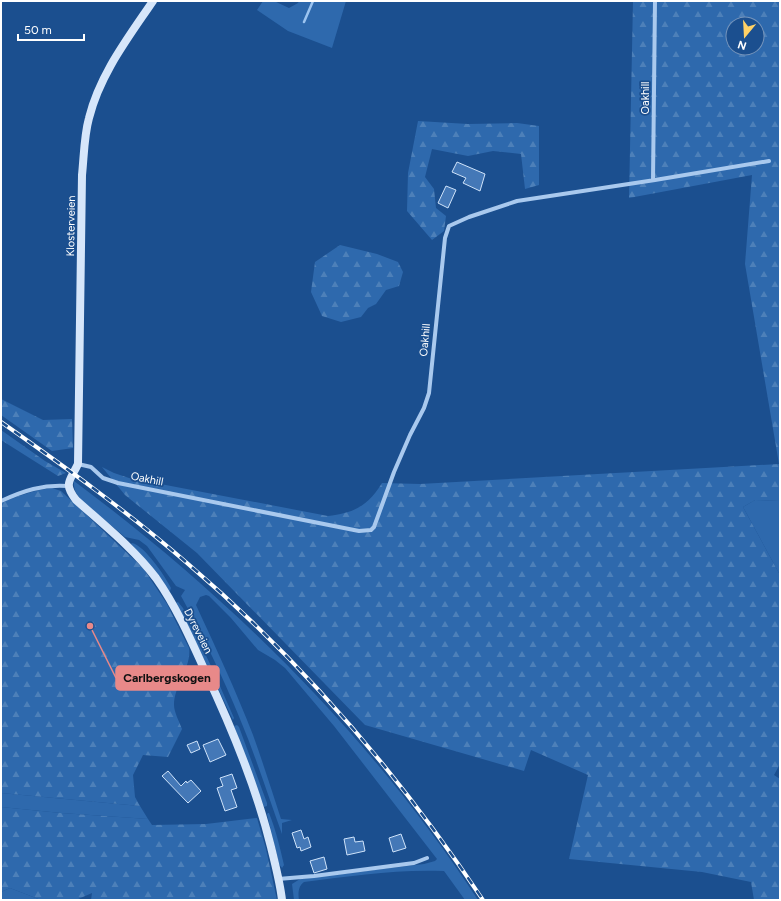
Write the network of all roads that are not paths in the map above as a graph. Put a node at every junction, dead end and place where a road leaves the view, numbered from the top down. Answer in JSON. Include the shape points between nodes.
{"nodes":[{"id":1,"x":153,"y":1,"type":"edge"},
{"id":2,"x":655,"y":1,"type":"edge"},
{"id":3,"x":769,"y":161,"type":"dead end"},
{"id":4,"x":653,"y":180,"type":"junction"},
{"id":5,"x":77,"y":467,"type":"junction"},
{"id":6,"x":68,"y":486,"type":"junction"},
{"id":7,"x":1,"y":501,"type":"edge"},
{"id":8,"x":427,"y":858,"type":"dead end"},
{"id":9,"x":278,"y":879,"type":"junction"},
{"id":10,"x":282,"y":900,"type":"edge"}],
"edges":[{"from":1,"to":5,"type":"main road","name":"Klosterveien","via":[[104,77],[93,106],[84,143]]},
{"from":2,"to":4,"type":"street","name":"Oakhill"},
{"from":3,"to":4,"type":"street"},
{"from":4,"to":5,"type":"street","name":"Oakhill","via":[[517,201],[449,226],[444,238],[429,393],[371,530],[359,531],[118,483],[103,478],[91,467]]},
{"from":5,"to":6,"type":"main road"},
{"from":6,"to":7,"type":"street","via":[[42,486]]},
{"from":6,"to":9,"type":"main road","name":"Dyreveien","via":[[76,500],[143,562],[174,608],[230,724],[256,794]]},
{"from":8,"to":9,"type":"street","via":[[414,863]]},
{"from":9,"to":10,"type":"main road","name":"Dyreveien"}]}
